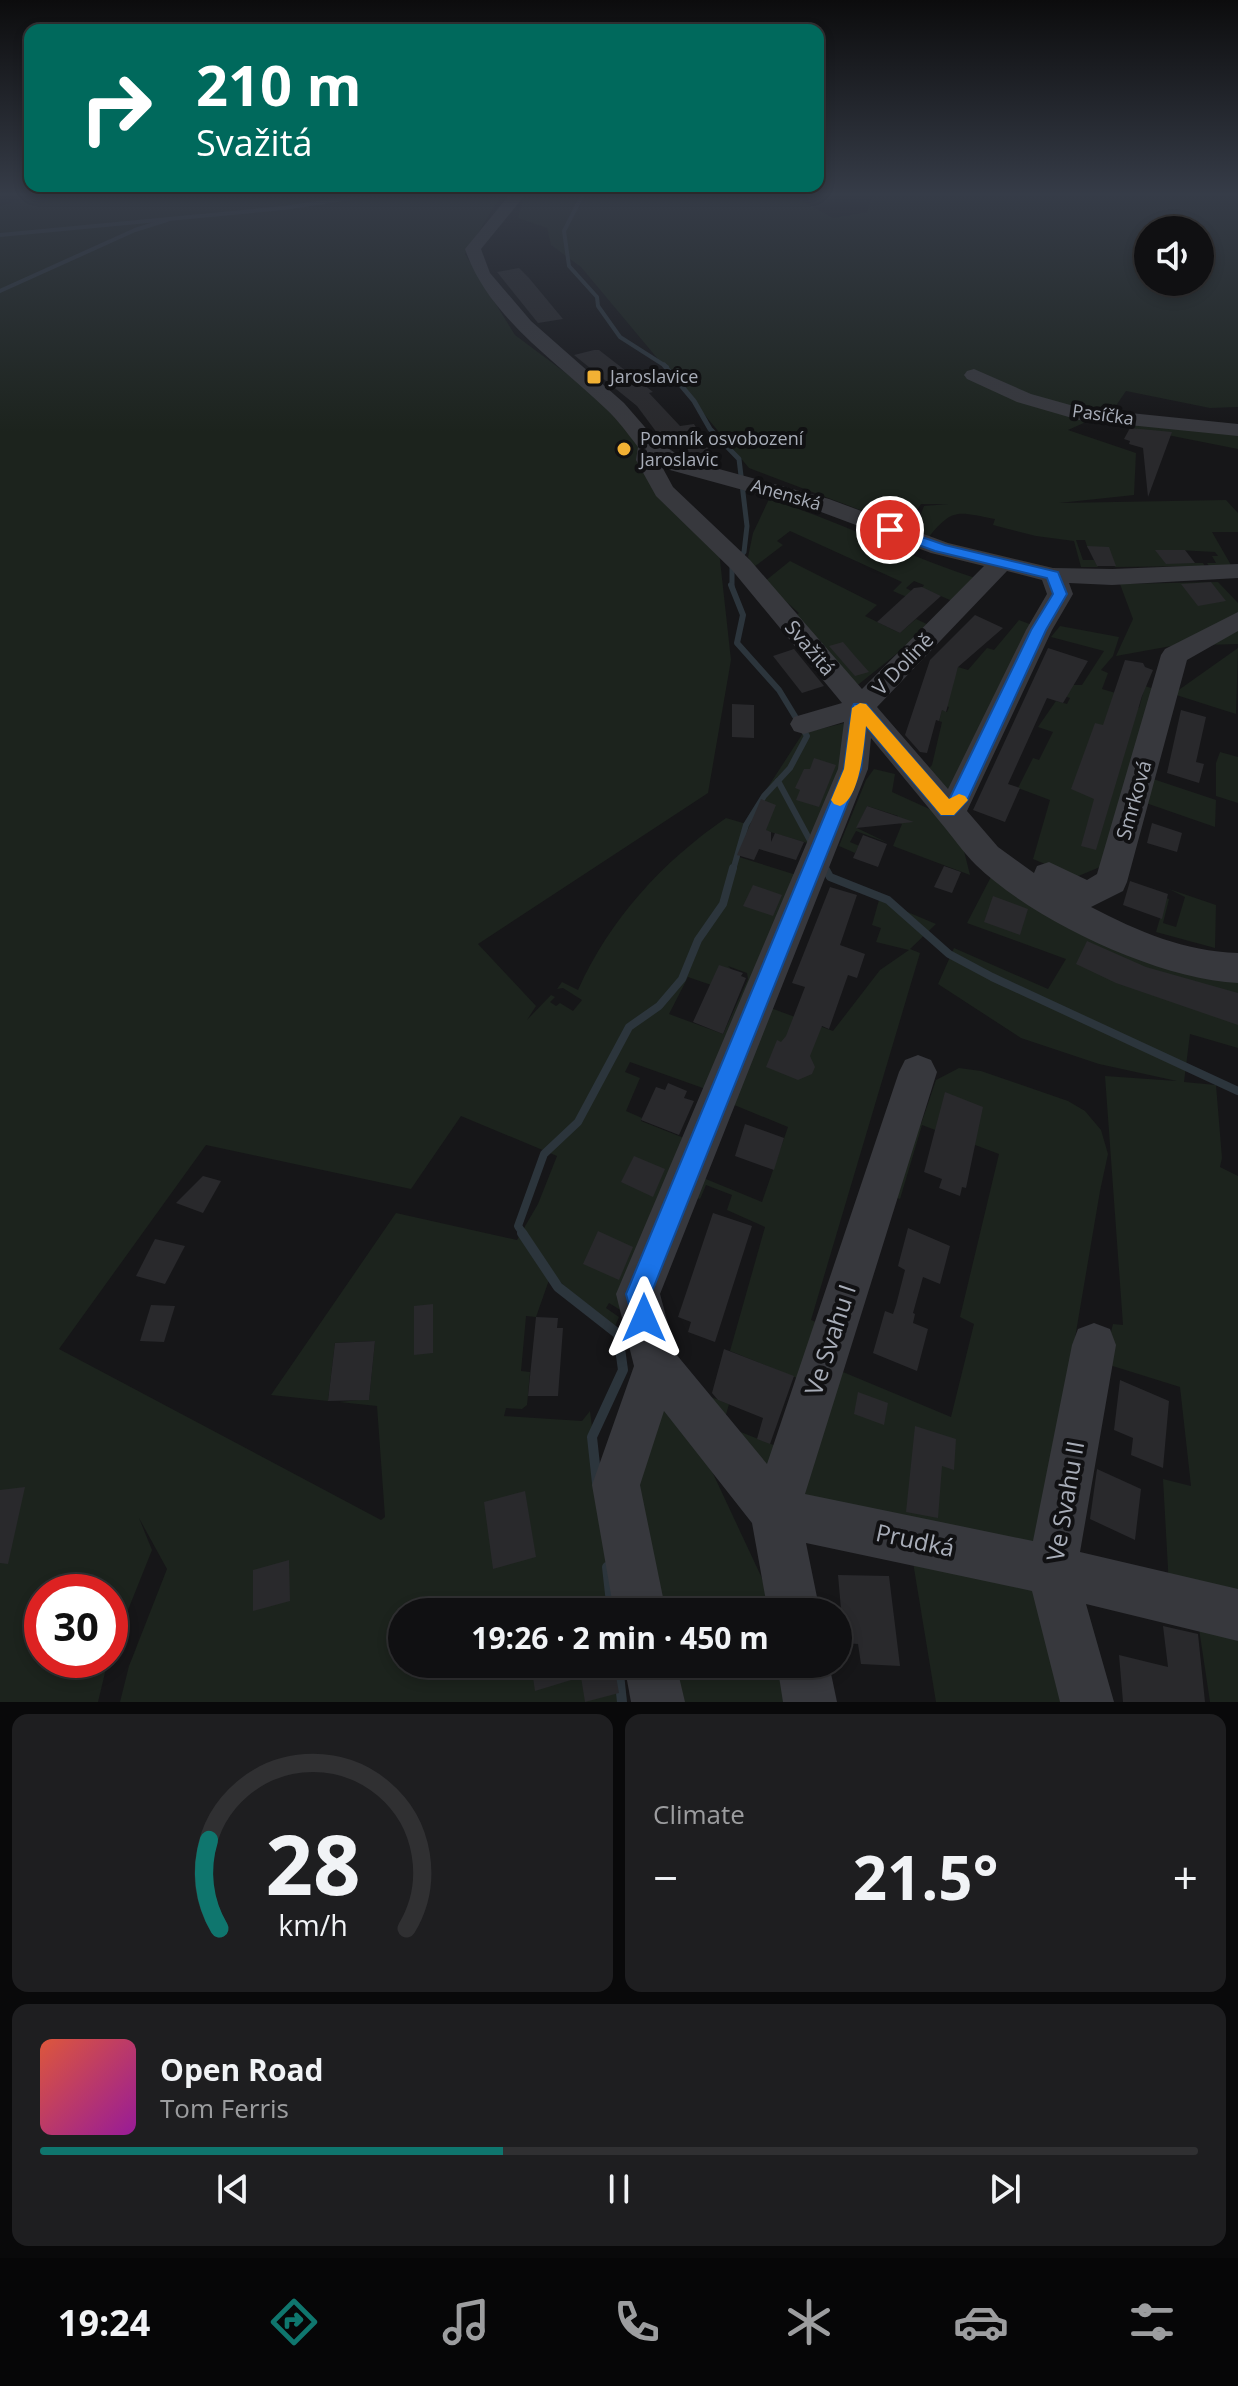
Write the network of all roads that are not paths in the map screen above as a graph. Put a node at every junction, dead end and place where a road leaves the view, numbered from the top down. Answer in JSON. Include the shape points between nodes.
{"nodes":[{"id":1,"x":482,"y":273,"type":"edge"},
{"id":2,"x":974,"y":375,"type":"dead end"},
{"id":3,"x":1238,"y":430,"type":"edge"},
{"id":4,"x":649,"y":446,"type":"junction"},
{"id":5,"x":1000,"y":564,"type":"junction"},
{"id":6,"x":1238,"y":571,"type":"edge"},
{"id":7,"x":1053,"y":575,"type":"junction"},
{"id":8,"x":1238,"y":620,"type":"edge"},
{"id":9,"x":860,"y":708,"type":"junction"},
{"id":10,"x":804,"y":724,"type":"dead end"},
{"id":11,"x":948,"y":810,"type":"junction"},
{"id":12,"x":987,"y":856,"type":"junction"},
{"id":13,"x":1238,"y":968,"type":"edge"},
{"id":14,"x":918,"y":1072,"type":"dead end"},
{"id":15,"x":1094,"y":1345,"type":"dead end"},
{"id":16,"x":657,"y":1366,"type":"junction"},
{"id":17,"x":775,"y":1512,"type":"junction"},
{"id":18,"x":1052,"y":1570,"type":"junction"},
{"id":19,"x":637,"y":1598,"type":"edge"},
{"id":20,"x":791,"y":1598,"type":"edge"},
{"id":21,"x":1238,"y":1615,"type":"edge"},
{"id":22,"x":653,"y":1678,"type":"edge"},
{"id":23,"x":806,"y":1678,"type":"edge"},
{"id":24,"x":658,"y":1702,"type":"edge"},
{"id":25,"x":810,"y":1702,"type":"edge"},
{"id":26,"x":1087,"y":1702,"type":"edge"}],
"edges":[{"from":1,"to":4,"type":"street","name":"Anenská","via":[[524,325],[617,407]]},
{"from":2,"to":3,"type":"street","name":"Pasíčka","via":[[1024,398],[1079,414]]},
{"from":4,"to":5,"type":"street","name":"Anenská","via":[[678,465],[821,504]]},
{"from":4,"to":9,"type":"street","name":"Svažitá","via":[[647,460],[664,491],[737,560]]},
{"from":5,"to":7,"type":"street","name":"Anenská"},
{"from":5,"to":9,"type":"street","name":"V Dolině"},
{"from":6,"to":7,"type":"street","name":"Anenská"},
{"from":7,"to":11,"type":"street","via":[[1060,594],[958,801]]},
{"from":8,"to":12,"type":"street","name":"Smrková","via":[[1175,655],[1111,882],[1088,895],[1009,854]]},
{"from":9,"to":10,"type":"street"},
{"from":9,"to":11,"type":"street","name":"Svažitá"},
{"from":9,"to":16,"type":"street","name":"V Dolině","via":[[853,769],[638,1294]]},
{"from":11,"to":12,"type":"street","name":"Svažitá"},
{"from":12,"to":13,"type":"street","name":"Svažitá","via":[[1020,883],[1129,943],[1217,970]]},
{"from":14,"to":17,"type":"street","name":"Ve Svahu I"},
{"from":15,"to":18,"type":"street","name":"Ve Svahu II"},
{"from":16,"to":17,"type":"street"},
{"from":16,"to":19,"type":"street","via":[[616,1485]]},
{"from":17,"to":18,"type":"street","name":"Prudká"},
{"from":17,"to":20,"type":"street","name":"Ve Svahu I"},
{"from":18,"to":21,"type":"street","name":"Prudká"},
{"from":18,"to":26,"type":"street","name":"Ve Svahu II"},
{"from":22,"to":24,"type":"street"},
{"from":23,"to":25,"type":"street"}]}
